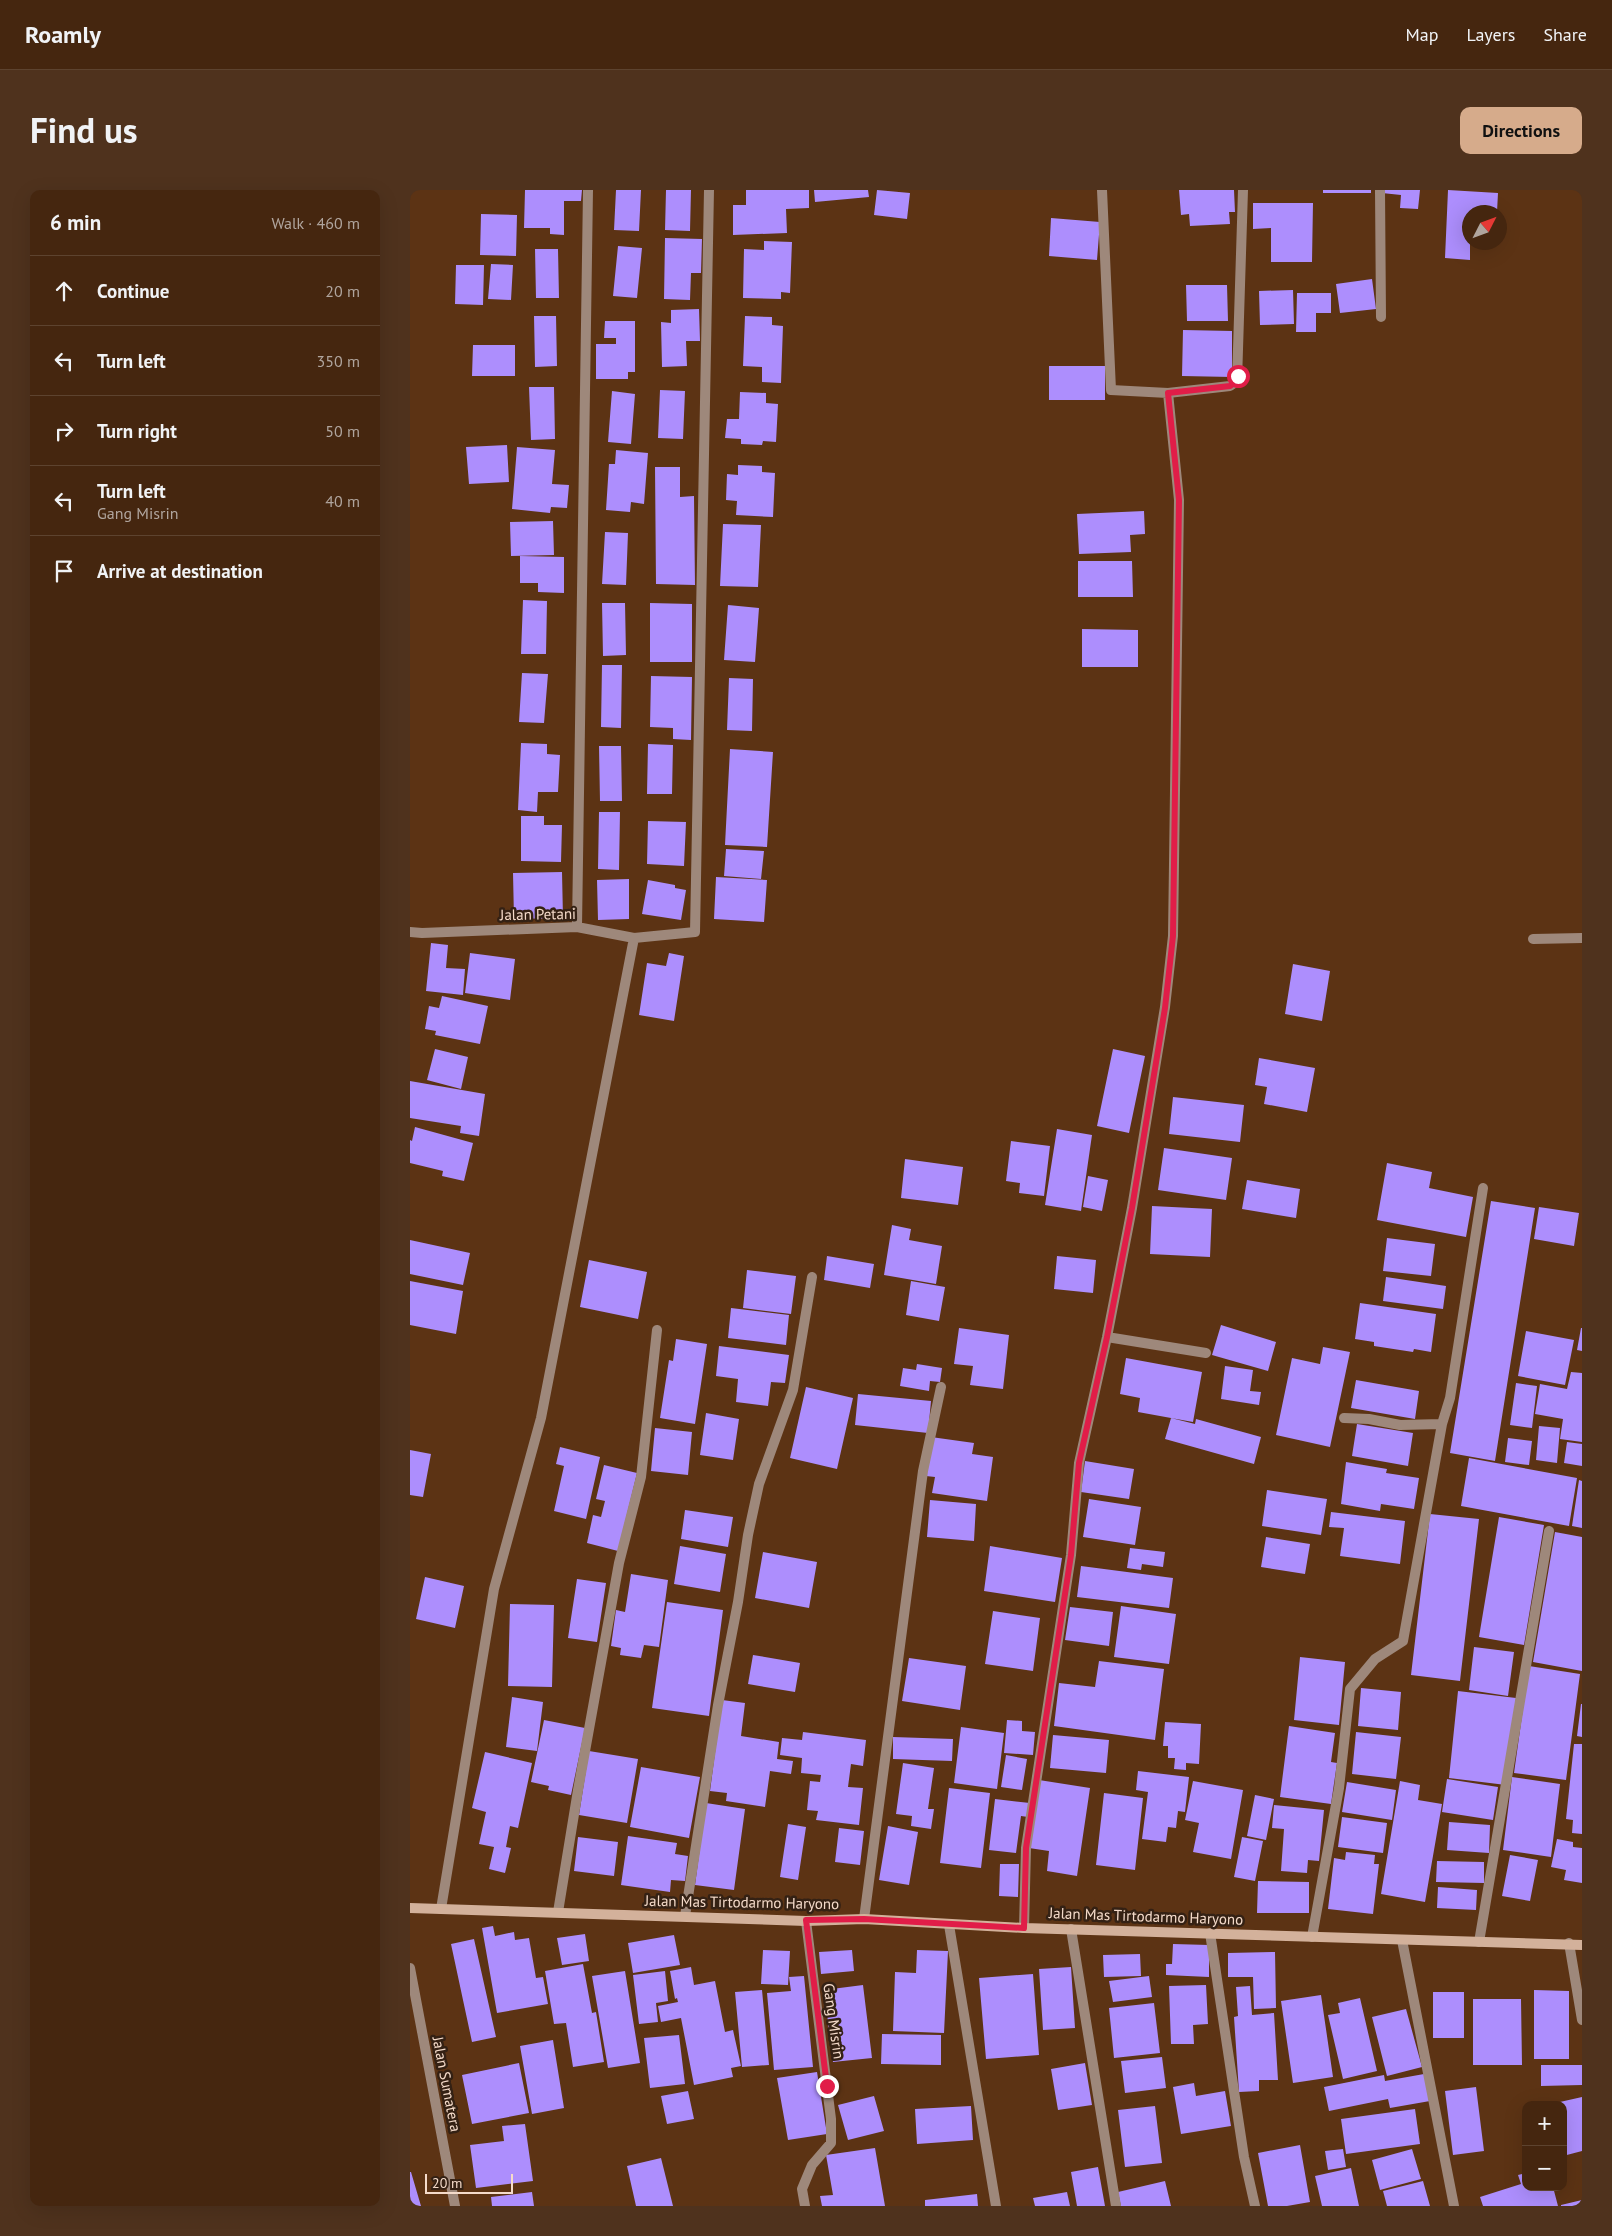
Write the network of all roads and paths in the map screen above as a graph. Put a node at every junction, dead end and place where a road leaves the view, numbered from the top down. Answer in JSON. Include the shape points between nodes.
{"nodes":[{"id":1,"x":588,"y":190,"type":"edge"},
{"id":2,"x":709,"y":190,"type":"edge"},
{"id":3,"x":1102,"y":190,"type":"edge"},
{"id":4,"x":1243,"y":190,"type":"edge"},
{"id":5,"x":1380,"y":190,"type":"edge"},
{"id":6,"x":1381,"y":317,"type":"dead end"},
{"id":7,"x":1168,"y":393,"type":"junction"},
{"id":8,"x":577,"y":927,"type":"junction"},
{"id":9,"x":410,"y":932,"type":"edge"},
{"id":10,"x":634,"y":938,"type":"junction"},
{"id":11,"x":1582,"y":938,"type":"edge"},
{"id":12,"x":1533,"y":939,"type":"dead end"},
{"id":13,"x":1483,"y":1188,"type":"dead end"},
{"id":14,"x":812,"y":1277,"type":"dead end"},
{"id":15,"x":657,"y":1330,"type":"dead end"},
{"id":16,"x":1107,"y":1337,"type":"junction"},
{"id":17,"x":1206,"y":1353,"type":"dead end"},
{"id":18,"x":941,"y":1387,"type":"dead end"},
{"id":19,"x":1344,"y":1418,"type":"dead end"},
{"id":20,"x":1442,"y":1424,"type":"junction"},
{"id":21,"x":1549,"y":1531,"type":"dead end"},
{"id":22,"x":410,"y":1908,"type":"edge"},
{"id":23,"x":441,"y":1908,"type":"junction"},
{"id":24,"x":558,"y":1912,"type":"junction"},
{"id":25,"x":685,"y":1916,"type":"junction"},
{"id":26,"x":864,"y":1919,"type":"junction"},
{"id":27,"x":806,"y":1920,"type":"junction"},
{"id":28,"x":950,"y":1925,"type":"junction"},
{"id":29,"x":1024,"y":1928,"type":"junction"},
{"id":30,"x":1071,"y":1929,"type":"junction"},
{"id":31,"x":1210,"y":1933,"type":"junction"},
{"id":32,"x":1312,"y":1937,"type":"junction"},
{"id":33,"x":1402,"y":1940,"type":"junction"},
{"id":34,"x":1479,"y":1942,"type":"junction"},
{"id":35,"x":1569,"y":1943,"type":"junction"},
{"id":36,"x":1582,"y":1945,"type":"edge"},
{"id":37,"x":410,"y":1968,"type":"edge"},
{"id":38,"x":1582,"y":2020,"type":"edge"},
{"id":39,"x":455,"y":2206,"type":"edge"},
{"id":40,"x":805,"y":2206,"type":"edge"},
{"id":41,"x":996,"y":2206,"type":"edge"},
{"id":42,"x":1116,"y":2206,"type":"edge"},
{"id":43,"x":1255,"y":2206,"type":"edge"},
{"id":44,"x":1454,"y":2206,"type":"edge"}],
"edges":[{"from":1,"to":8,"type":"street"},
{"from":2,"to":10,"type":"street","name":"Jalan Petani","via":[[695,932]]},
{"from":3,"to":7,"type":"street","via":[[1111,390]]},
{"from":4,"to":7,"type":"street","via":[[1237,381],[1230,386]]},
{"from":5,"to":6,"type":"street"},
{"from":7,"to":16,"type":"street","via":[[1179,500],[1173,936],[1165,1008]]},
{"from":8,"to":9,"type":"street","name":"Jalan Petani"},
{"from":8,"to":10,"type":"street","name":"Jalan Petani"},
{"from":10,"to":23,"type":"street","via":[[541,1418],[494,1589]]},
{"from":11,"to":12,"type":"street"},
{"from":13,"to":20,"type":"street","via":[[1450,1398]]},
{"from":14,"to":25,"type":"street","via":[[793,1390],[760,1484],[748,1535]]},
{"from":15,"to":24,"type":"street","via":[[641,1476],[619,1563]]},
{"from":16,"to":17,"type":"street"},
{"from":16,"to":29,"type":"street","via":[[1079,1463],[1071,1555],[1026,1848]]},
{"from":18,"to":26,"type":"street","via":[[923,1471]]},
{"from":19,"to":20,"type":"street","via":[[1400,1425]]},
{"from":20,"to":32,"type":"street","via":[[1403,1641],[1375,1659],[1350,1688],[1339,1788]]},
{"from":21,"to":34,"type":"street"},
{"from":22,"to":23,"type":"street","name":"Jalan Mas Tirtodarmo Haryono"},
{"from":23,"to":24,"type":"street","name":"Jalan Mas Tirtodarmo Haryono"},
{"from":24,"to":25,"type":"street","name":"Jalan Mas Tirtodarmo Haryono"},
{"from":25,"to":27,"type":"street","name":"Jalan Mas Tirtodarmo Haryono"},
{"from":26,"to":27,"type":"street","name":"Jalan Mas Tirtodarmo Haryono"},
{"from":26,"to":28,"type":"street","name":"Jalan Mas Tirtodarmo Haryono"},
{"from":27,"to":40,"type":"street","name":"Gang Misrin","via":[[832,2119],[831,2143],[812,2165],[802,2189]]},
{"from":28,"to":29,"type":"street","name":"Jalan Mas Tirtodarmo Haryono"},
{"from":28,"to":41,"type":"street"},
{"from":29,"to":30,"type":"street","name":"Jalan Mas Tirtodarmo Haryono"},
{"from":30,"to":31,"type":"street","name":"Jalan Mas Tirtodarmo Haryono"},
{"from":30,"to":42,"type":"street"},
{"from":31,"to":32,"type":"street","name":"Jalan Mas Tirtodarmo Haryono"},
{"from":31,"to":43,"type":"street","via":[[1244,2157]]},
{"from":32,"to":33,"type":"street","name":"Jalan Mas Tirtodarmo Haryono"},
{"from":33,"to":34,"type":"street","name":"Jalan Mas Tirtodarmo Haryono"},
{"from":33,"to":44,"type":"street"},
{"from":34,"to":35,"type":"street","name":"Jalan Mas Tirtodarmo Haryono"},
{"from":35,"to":36,"type":"street","name":"Jalan Mas Tirtodarmo Haryono"},
{"from":35,"to":38,"type":"street"},
{"from":37,"to":39,"type":"street","name":"Jalan Sumatera"}]}
